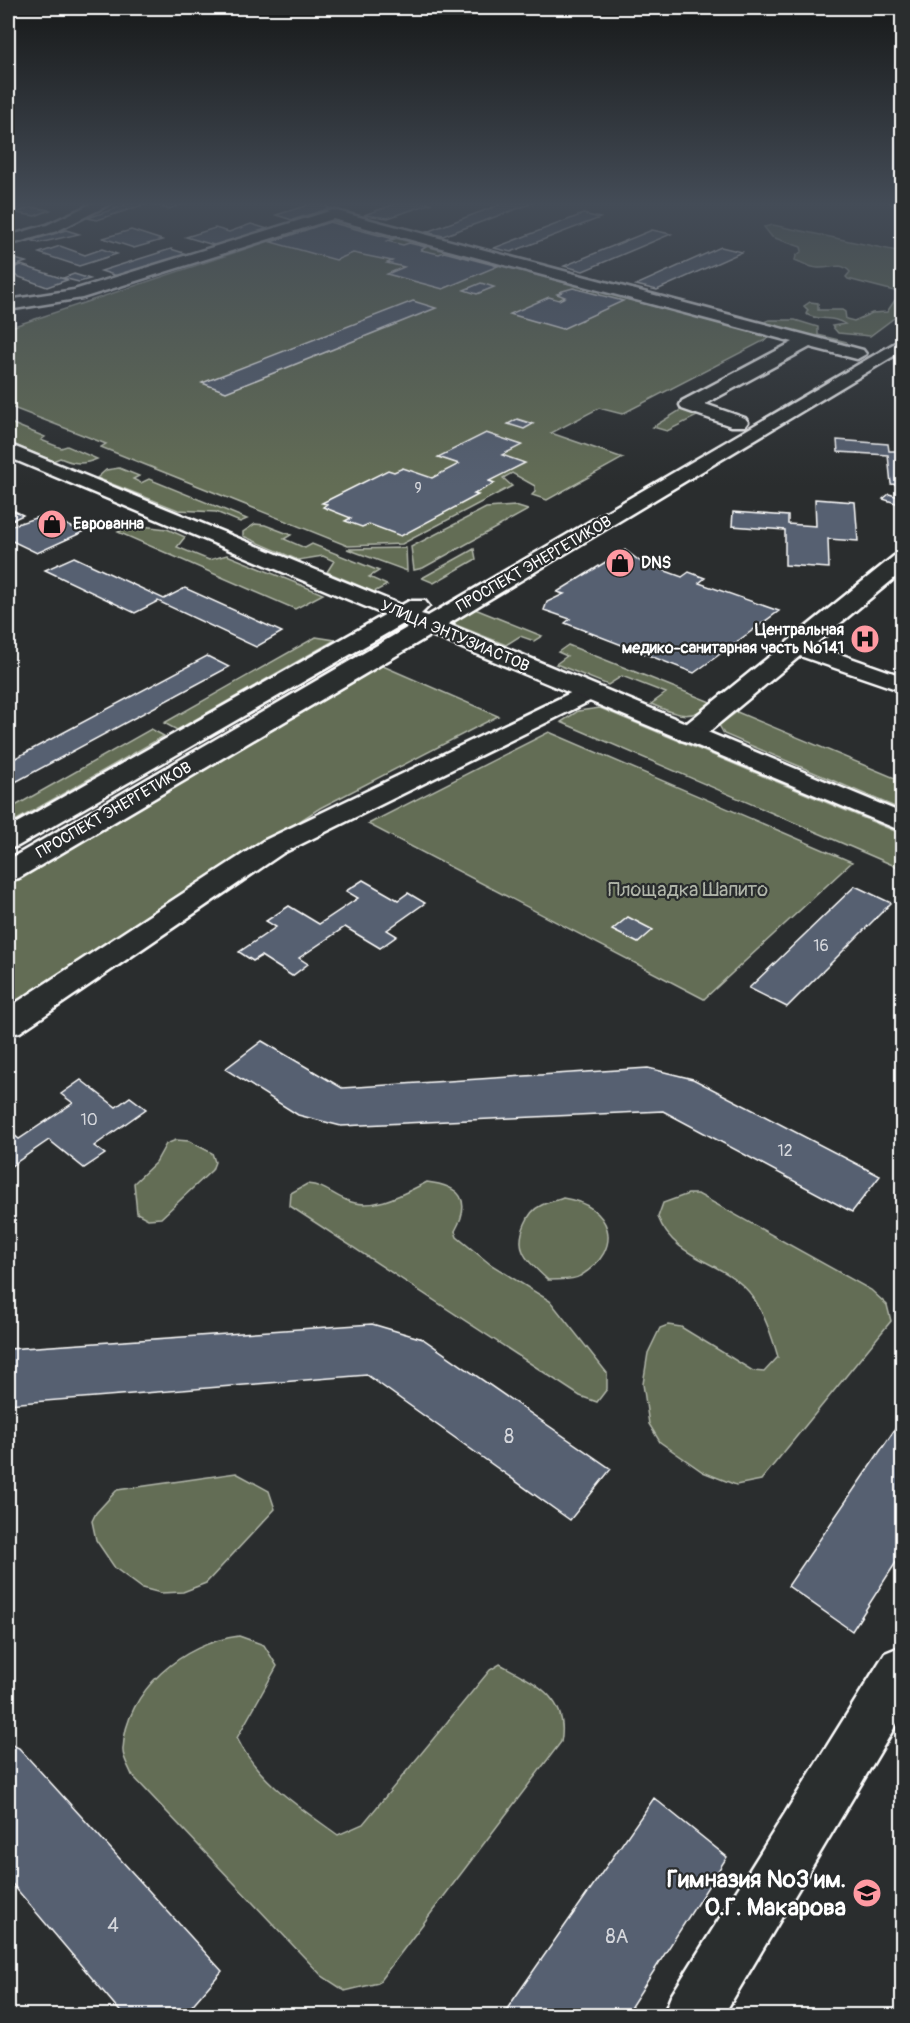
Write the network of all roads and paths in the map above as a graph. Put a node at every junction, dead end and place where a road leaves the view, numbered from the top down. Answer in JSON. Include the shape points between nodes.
{"nodes":[{"id":1,"x":66,"y":296,"type":"edge"},
{"id":2,"x":641,"y":296,"type":"edge"},
{"id":3,"x":8,"y":305,"type":"edge"},
{"id":4,"x":903,"y":322,"type":"edge"},
{"id":5,"x":808,"y":341,"type":"junction"},
{"id":6,"x":896,"y":343,"type":"edge"},
{"id":7,"x":857,"y":354,"type":"junction"},
{"id":8,"x":783,"y":396,"type":"junction"},
{"id":9,"x":806,"y":402,"type":"junction"},
{"id":10,"x":738,"y":422,"type":"junction"},
{"id":11,"x":762,"y":430,"type":"junction"},
{"id":12,"x":8,"y":450,"type":"edge"},
{"id":13,"x":674,"y":459,"type":"junction"},
{"id":14,"x":701,"y":466,"type":"junction"},
{"id":15,"x":903,"y":561,"type":"edge"},
{"id":16,"x":491,"y":563,"type":"dead end"},
{"id":17,"x":431,"y":598,"type":"dead end"},
{"id":18,"x":403,"y":614,"type":"junction"},
{"id":19,"x":429,"y":625,"type":"junction"},
{"id":20,"x":797,"y":647,"type":"junction"},
{"id":21,"x":903,"y":684,"type":"edge"},
{"id":22,"x":589,"y":692,"type":"junction"},
{"id":23,"x":690,"y":734,"type":"junction"},
{"id":24,"x":903,"y":823,"type":"edge"},
{"id":25,"x":8,"y":840,"type":"edge"},
{"id":26,"x":8,"y":872,"type":"edge"},
{"id":27,"x":8,"y":1024,"type":"edge"},
{"id":28,"x":903,"y":1670,"type":"edge"},
{"id":29,"x":691,"y":2016,"type":"edge"}],
"edges":[{"from":1,"to":3,"type":"main road"},
{"from":2,"to":5,"type":"main road"},
{"from":4,"to":6,"type":"main road","name":"ПРОСПЕКТ ЭНЕРГЕТИКОВ"},
{"from":5,"to":7,"type":"main road"},
{"from":5,"to":10,"type":"main road","via":[[689,405]]},
{"from":6,"to":7,"type":"main road","name":"ПРОСПЕКТ ЭНЕРГЕТИКОВ"},
{"from":6,"to":9,"type":"main road","name":"ПРОСПЕКТ ЭНЕРГЕТИКОВ"},
{"from":7,"to":8,"type":"main road","name":"ПРОСПЕКТ ЭНЕРГЕТИКОВ"},
{"from":8,"to":9,"type":"main road"},
{"from":8,"to":10,"type":"main road","name":"ПРОСПЕКТ ЭНЕРГЕТИКОВ"},
{"from":9,"to":11,"type":"main road","name":"ПРОСПЕКТ ЭНЕРГЕТИКОВ"},
{"from":10,"to":11,"type":"main road"},
{"from":10,"to":13,"type":"main road","name":"ПРОСПЕКТ ЭНЕРГЕТИКОВ"},
{"from":11,"to":14,"type":"main road","name":"ПРОСПЕКТ ЭНЕРГЕТИКОВ"},
{"from":12,"to":18,"type":"main road","name":"УЛИЦА ЭНТУЗИАСТОВ"},
{"from":13,"to":14,"type":"main road"},
{"from":13,"to":16,"type":"main road","name":"ПРОСПЕКТ ЭНЕРГЕТИКОВ"},
{"from":14,"to":19,"type":"main road","name":"ПРОСПЕКТ ЭНЕРГЕТИКОВ"},
{"from":15,"to":20,"type":"main road"},
{"from":17,"to":18,"type":"main road","name":"ПРОСПЕКТ ЭНЕРГЕТИКОВ"},
{"from":18,"to":19,"type":"main road","name":"УЛИЦА ЭНТУЗИАСТОВ"},
{"from":18,"to":25,"type":"main road","name":"ПРОСПЕКТ ЭНЕРГЕТИКОВ"},
{"from":19,"to":22,"type":"main road","name":"УЛИЦА ЭНТУЗИАСТОВ"},
{"from":19,"to":26,"type":"main road","name":"ПРОСПЕКТ ЭНЕРГЕТИКОВ"},
{"from":20,"to":21,"type":"main road"},
{"from":20,"to":23,"type":"main road"},
{"from":22,"to":23,"type":"main road","name":"УЛИЦА ЭНТУЗИАСТОВ"},
{"from":22,"to":27,"type":"main road","via":[[273,847]]},
{"from":23,"to":24,"type":"main road","name":"УЛИЦА ЭНТУЗИАСТОВ"},
{"from":28,"to":29,"type":"main road"}]}
